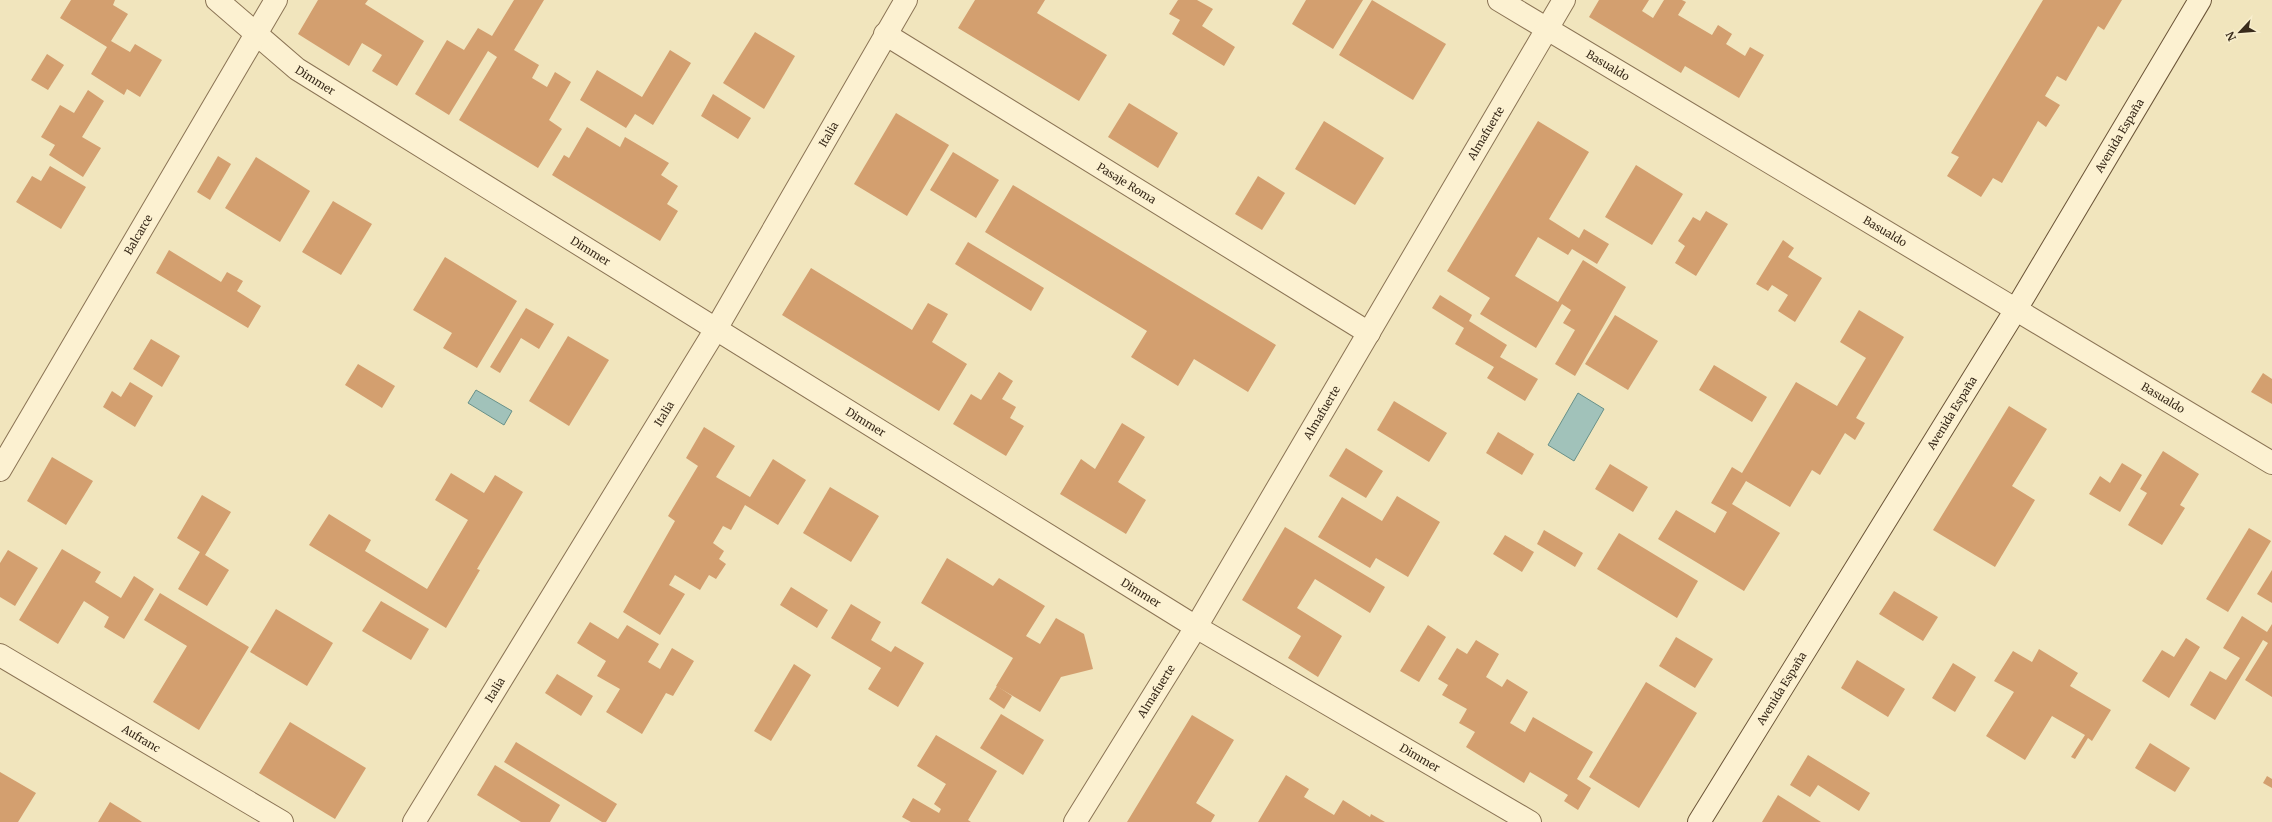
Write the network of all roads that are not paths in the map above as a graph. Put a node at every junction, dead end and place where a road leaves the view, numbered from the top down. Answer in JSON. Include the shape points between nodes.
{"nodes":[{"id":1,"x":217,"y":0,"type":"edge"},
{"id":2,"x":276,"y":0,"type":"edge"},
{"id":3,"x":906,"y":0,"type":"edge"},
{"id":4,"x":1499,"y":0,"type":"edge"},
{"id":5,"x":1564,"y":0,"type":"edge"},
{"id":6,"x":2200,"y":0,"type":"edge"},
{"id":7,"x":1547,"y":29,"type":"junction"},
{"id":8,"x":256,"y":34,"type":"junction"},
{"id":9,"x":885,"y":34,"type":"junction"},
{"id":10,"x":2015,"y":311,"type":"junction"},
{"id":11,"x":716,"y":329,"type":"junction"},
{"id":12,"x":1369,"y":333,"type":"junction"},
{"id":13,"x":2272,"y":463,"type":"edge"},
{"id":14,"x":0,"y":470,"type":"edge"},
{"id":15,"x":1196,"y":627,"type":"junction"},
{"id":16,"x":0,"y":655,"type":"edge"},
{"id":17,"x":282,"y":822,"type":"edge"},
{"id":18,"x":414,"y":822,"type":"edge"},
{"id":19,"x":1075,"y":822,"type":"edge"},
{"id":20,"x":1530,"y":822,"type":"edge"},
{"id":21,"x":1699,"y":822,"type":"edge"}],
"edges":[{"from":1,"to":8,"type":"street","name":"Dimmer"},
{"from":2,"to":8,"type":"street","name":"Balcarce"},
{"from":3,"to":9,"type":"street","name":"Italia"},
{"from":4,"to":7,"type":"street","name":"Basualdo"},
{"from":5,"to":7,"type":"street","name":"Almafuerte"},
{"from":6,"to":10,"type":"street","name":"Avenida España"},
{"from":7,"to":10,"type":"street","name":"Basualdo"},
{"from":7,"to":12,"type":"street","name":"Almafuerte"},
{"from":8,"to":11,"type":"street","name":"Dimmer","via":[[297,69]]},
{"from":8,"to":14,"type":"street","name":"Balcarce"},
{"from":9,"to":11,"type":"street","name":"Italia"},
{"from":9,"to":12,"type":"street","name":"Pasaje Roma"},
{"from":10,"to":13,"type":"street","name":"Basualdo"},
{"from":10,"to":21,"type":"street","name":"Avenida España"},
{"from":11,"to":15,"type":"street","name":"Dimmer"},
{"from":11,"to":18,"type":"street","name":"Italia"},
{"from":12,"to":15,"type":"street","name":"Almafuerte"},
{"from":15,"to":19,"type":"street","name":"Almafuerte"},
{"from":15,"to":20,"type":"street","name":"Dimmer"},
{"from":16,"to":17,"type":"street","name":"Aufranc"}]}
